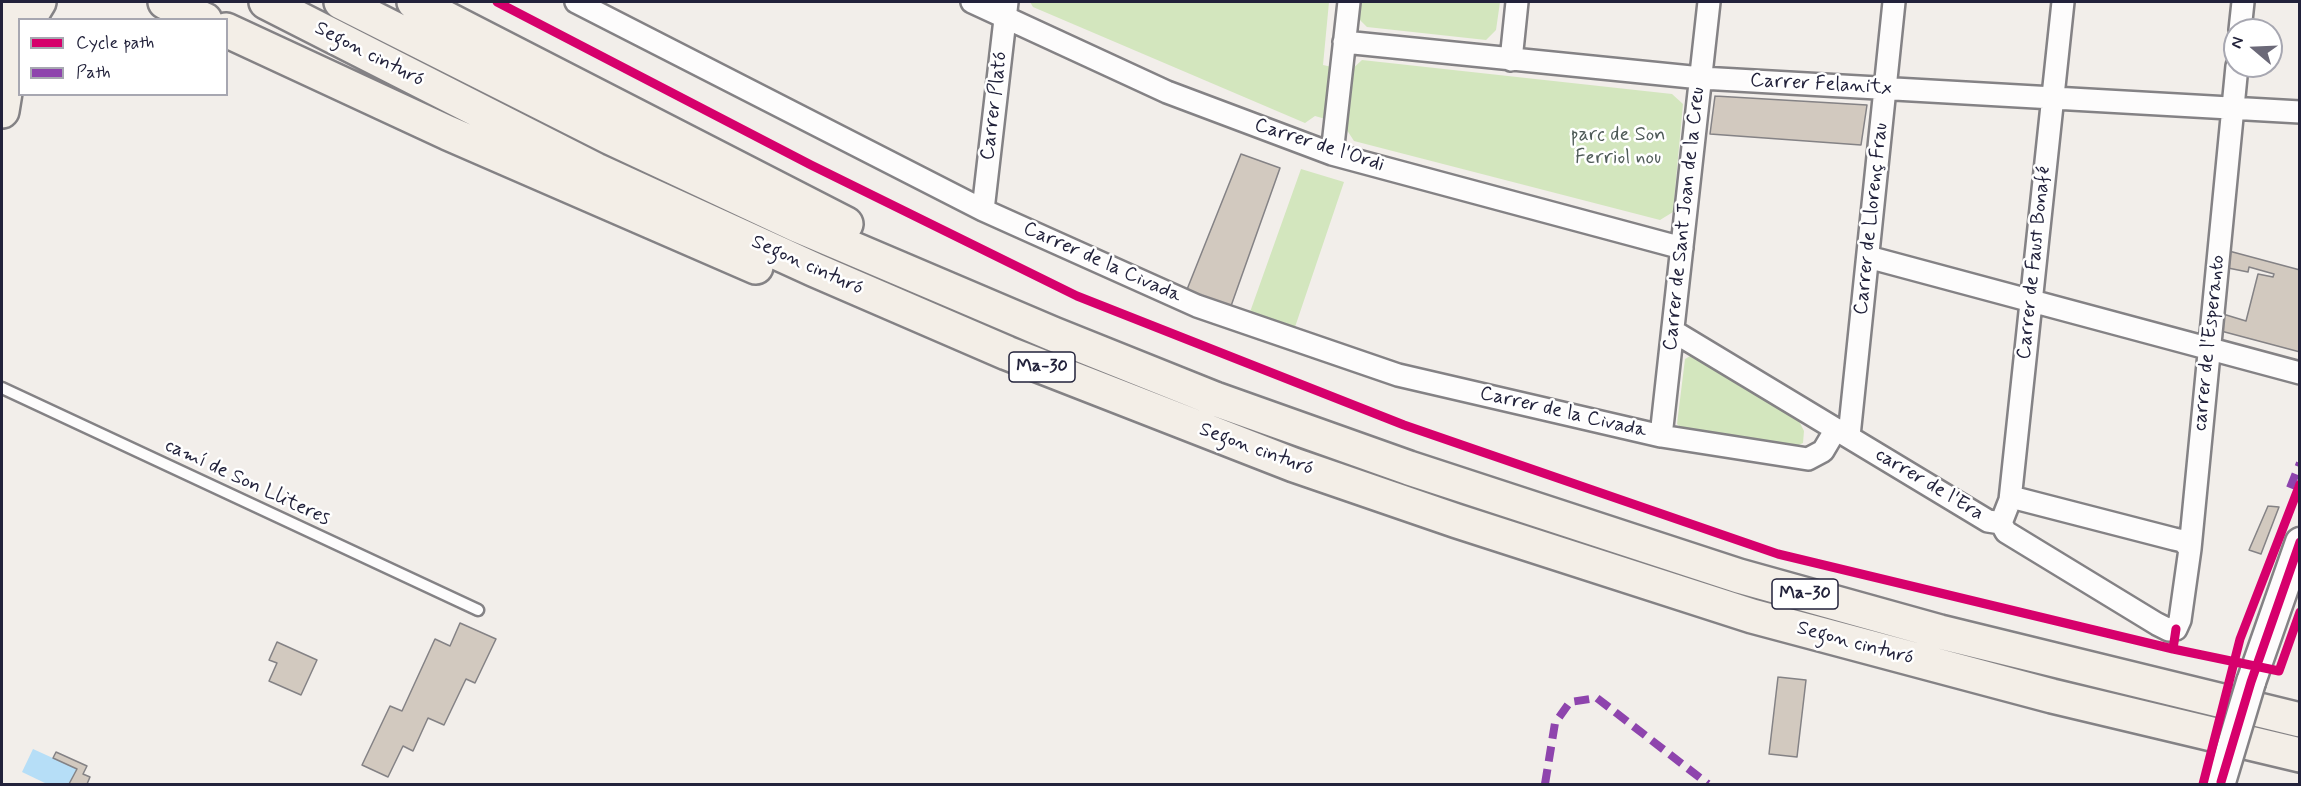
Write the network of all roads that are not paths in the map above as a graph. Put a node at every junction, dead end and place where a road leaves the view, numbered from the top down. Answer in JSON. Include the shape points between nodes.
{"nodes":[{"id":1,"x":12,"y":2,"type":"edge"},
{"id":2,"x":39,"y":2,"type":"edge"},
{"id":3,"x":165,"y":2,"type":"edge"},
{"id":4,"x":266,"y":2,"type":"edge"},
{"id":5,"x":341,"y":2,"type":"edge"},
{"id":6,"x":414,"y":2,"type":"edge"},
{"id":7,"x":972,"y":2,"type":"edge"},
{"id":8,"x":1349,"y":2,"type":"edge"},
{"id":9,"x":1517,"y":2,"type":"edge"},
{"id":10,"x":1709,"y":2,"type":"edge"},
{"id":11,"x":1894,"y":2,"type":"edge"},
{"id":12,"x":2063,"y":2,"type":"edge"},
{"id":13,"x":2243,"y":2,"type":"edge"},
{"id":14,"x":582,"y":3,"type":"edge"},
{"id":15,"x":1006,"y":10,"type":"edge"},
{"id":16,"x":29,"y":18,"type":"edge"},
{"id":17,"x":201,"y":18,"type":"edge"},
{"id":18,"x":2241,"y":18,"type":"edge"},
{"id":19,"x":228,"y":31,"type":"edge"},
{"id":20,"x":1344,"y":42,"type":"junction"},
{"id":21,"x":18,"y":46,"type":"edge"},
{"id":22,"x":1510,"y":60,"type":"junction"},
{"id":23,"x":8,"y":74,"type":"junction"},
{"id":24,"x":1701,"y":78,"type":"junction"},
{"id":25,"x":2236,"y":78,"type":"edge"},
{"id":26,"x":1885,"y":89,"type":"junction"},
{"id":27,"x":2052,"y":100,"type":"junction"},
{"id":28,"x":2233,"y":109,"type":"junction"},
{"id":29,"x":2,"y":111,"type":"edge"},
{"id":30,"x":2300,"y":112,"type":"edge"},
{"id":31,"x":1332,"y":154,"type":"junction"},
{"id":32,"x":982,"y":210,"type":"junction"},
{"id":33,"x":1682,"y":248,"type":"junction"},
{"id":34,"x":1868,"y":257,"type":"junction"},
{"id":35,"x":2031,"y":301,"type":"junction"},
{"id":36,"x":1673,"y":331,"type":"junction"},
{"id":37,"x":1053,"y":334,"type":"junction"},
{"id":38,"x":2210,"y":348,"type":"junction"},
{"id":39,"x":2300,"y":372,"type":"edge"},
{"id":40,"x":2,"y":388,"type":"edge"},
{"id":41,"x":1102,"y":392,"type":"junction"},
{"id":42,"x":1843,"y":433,"type":"junction"},
{"id":43,"x":1661,"y":436,"type":"junction"},
{"id":44,"x":2010,"y":500,"type":"junction"},
{"id":45,"x":2001,"y":523,"type":"junction"},
{"id":46,"x":2300,"y":542,"type":"edge"},
{"id":47,"x":2190,"y":549,"type":"junction"},
{"id":48,"x":478,"y":610,"type":"dead end"},
{"id":49,"x":2180,"y":620,"type":"joint"},
{"id":50,"x":1853,"y":644,"type":"junction"},
{"id":51,"x":2300,"y":720,"type":"edge"},
{"id":52,"x":2300,"y":755,"type":"edge"},
{"id":53,"x":2300,"y":774,"type":"edge"},
{"id":54,"x":2221,"y":783,"type":"edge"}],
"edges":[{"from":1,"to":23,"type":"main road"},
{"from":2,"to":16,"type":"main road"},
{"from":3,"to":17,"type":"main road"},
{"from":4,"to":41,"type":"main road","name":"Segon cinturó","number":"Ma-30","via":[[659,200],[910,313]]},
{"from":5,"to":37,"type":"main road","number":"Ma-30","via":[[724,191]]},
{"from":6,"to":37,"type":"main road","via":[[895,249],[988,288]]},
{"from":7,"to":15,"type":"street","name":"Carrer de l'Ordi"},
{"from":8,"to":20,"type":"street"},
{"from":9,"to":22,"type":"street"},
{"from":10,"to":24,"type":"street","name":"Carrer de Sant Joan de la Creu"},
{"from":11,"to":26,"type":"street","name":"Carrer de Llorenç Frau"},
{"from":12,"to":27,"type":"street","name":"Carrer de Faust Bonafé"},
{"from":13,"to":18,"type":"street"},
{"from":14,"to":32,"type":"street","name":"Carrer de la Civada"},
{"from":15,"to":31,"type":"street","name":"Carrer de l'Ordi","via":[[1167,92]]},
{"from":15,"to":32,"type":"street","name":"Carrer Plató"},
{"from":19,"to":41,"type":"main road","via":[[703,245],[1038,382]]},
{"from":20,"to":22,"type":"street","name":"Carrer Felanitx"},
{"from":20,"to":31,"type":"street"},
{"from":21,"to":23,"type":"main road"},
{"from":22,"to":24,"type":"street","name":"Carrer Felanitx"},
{"from":23,"to":29,"type":"main road"},
{"from":24,"to":26,"type":"street","name":"Carrer Felanitx"},
{"from":24,"to":33,"type":"street","name":"Carrer de Sant Joan de la Creu"},
{"from":25,"to":28,"type":"street","name":"carrer de l'Esperanto"},
{"from":26,"to":27,"type":"street","name":"Carrer Felanitx"},
{"from":26,"to":34,"type":"street","name":"Carrer de Llorenç Frau"},
{"from":27,"to":28,"type":"street","name":"Carrer Felanitx"},
{"from":27,"to":35,"type":"street","name":"Carrer de Faust Bonafé"},
{"from":28,"to":30,"type":"street","name":"Carrer Felanitx"},
{"from":28,"to":38,"type":"street","name":"carrer de l'Esperanto"},
{"from":31,"to":33,"type":"street","name":"Carrer de l'Ordi"},
{"from":32,"to":43,"type":"street","name":"Carrer de la Civada","via":[[1197,306],[1398,375]]},
{"from":33,"to":36,"type":"street","name":"Carrer de Sant Joan de la Creu"},
{"from":34,"to":35,"type":"street"},
{"from":34,"to":42,"type":"street","name":"Carrer de Llorenç Frau"},
{"from":35,"to":38,"type":"street"},
{"from":35,"to":44,"type":"street","name":"Carrer de Faust Bonafé"},
{"from":36,"to":42,"type":"street","name":"carrer de l'Era"},
{"from":36,"to":43,"type":"street","name":"Carrer de Sant Joan de la Creu"},
{"from":37,"to":51,"type":"main road","name":"Segon cinturó","number":"Ma-30","via":[[1341,444],[1761,582],[1940,632]]},
{"from":38,"to":39,"type":"street"},
{"from":38,"to":47,"type":"street","name":"carrer de l'Esperanto"},
{"from":40,"to":48,"type":"lane","name":"camí de Son Lliteres"},
{"from":41,"to":50,"type":"main road","name":"Segon cinturó","number":"Ma-30","via":[[1294,465],[1457,521],[1686,596]]},
{"from":42,"to":43,"type":"street","name":"Carrer de la Civada","via":[[1808,459]]},
{"from":42,"to":45,"type":"street","name":"carrer de l'Era","via":[[1988,521]]},
{"from":44,"to":45,"type":"street","name":"Carrer de Faust Bonafé"},
{"from":44,"to":47,"type":"street","via":[[2019,499],[2174,539]]},
{"from":45,"to":49,"type":"street","name":"carrer de l'Era","via":[[2006,531],[2157,624],[2176,629]]},
{"from":46,"to":54,"type":"main road","bridge":true},
{"from":47,"to":49,"type":"street","name":"carrer de l'Esperanto"},
{"from":50,"to":52,"type":"main road","name":"Segon cinturó","number":"Ma-30"},
{"from":50,"to":53,"type":"main road","via":[[1928,679]]}]}
